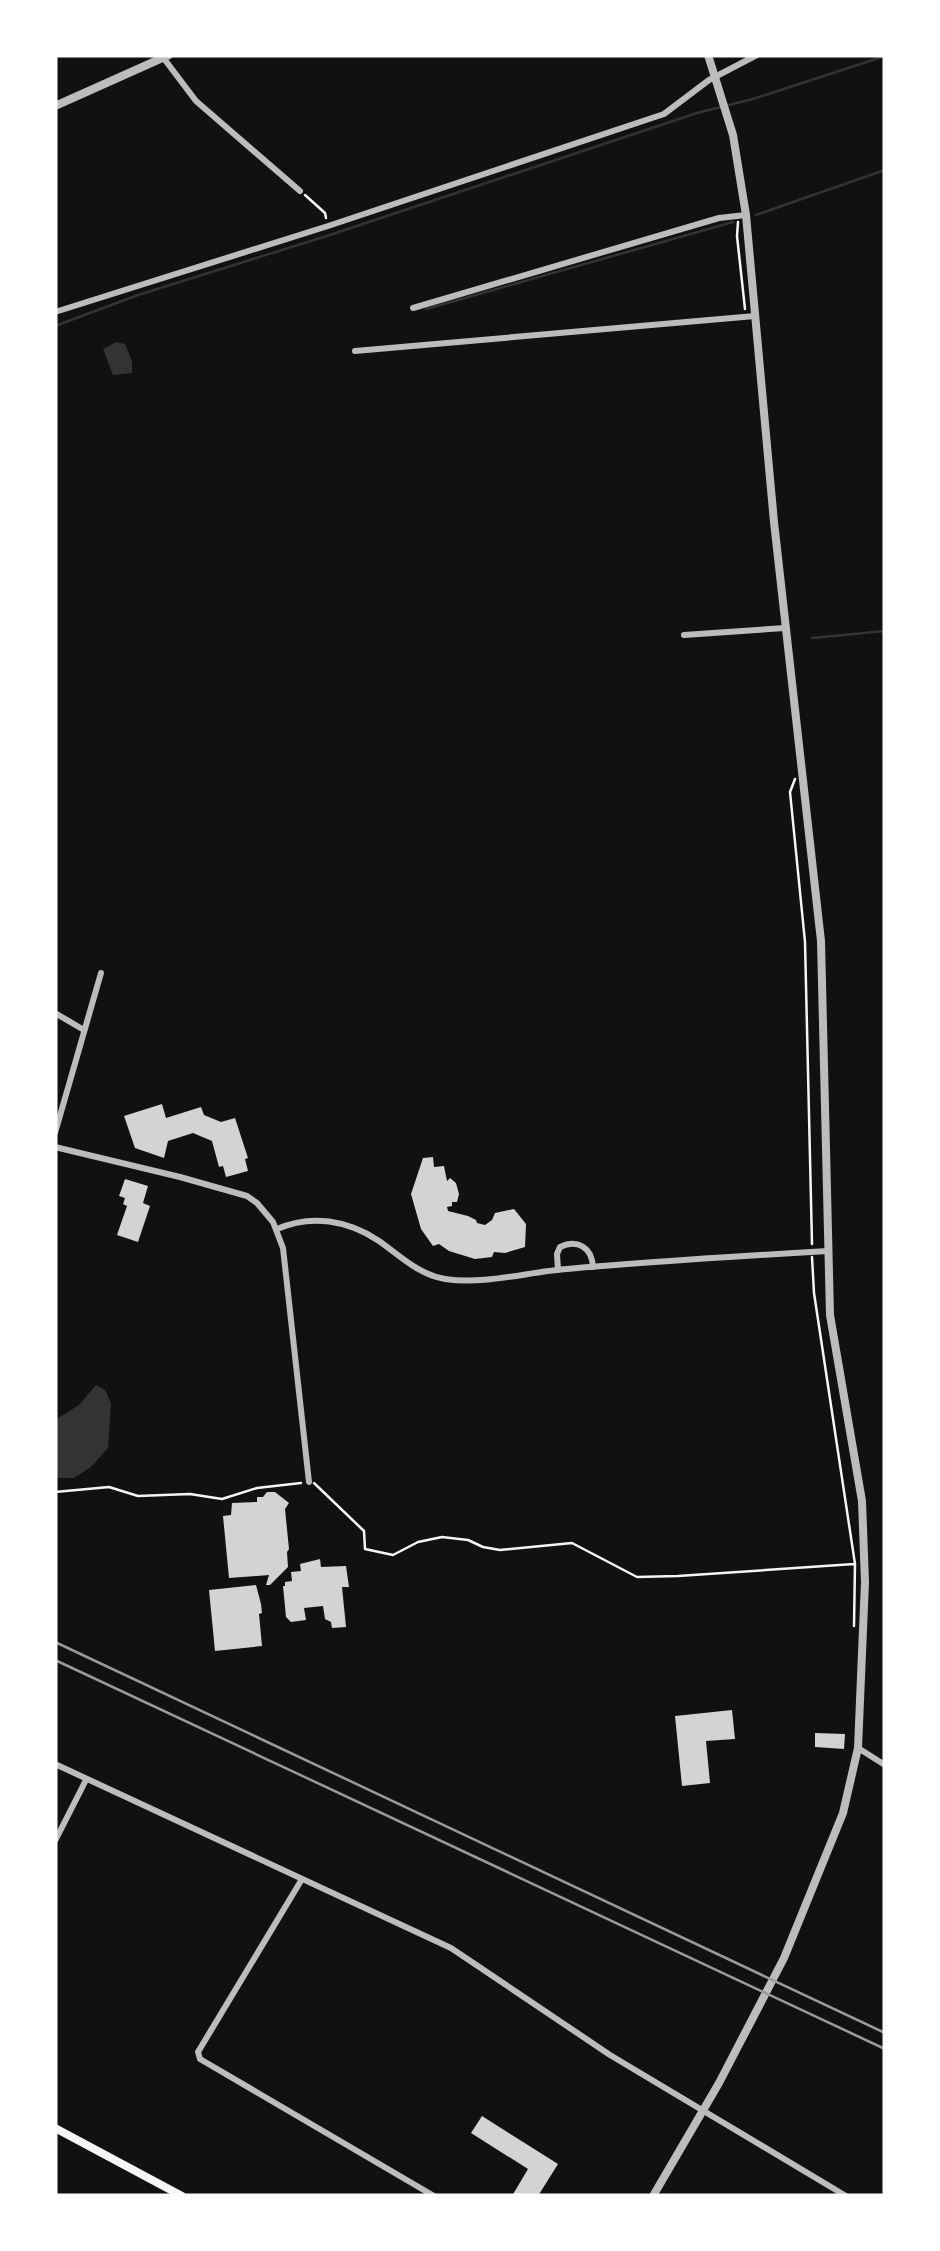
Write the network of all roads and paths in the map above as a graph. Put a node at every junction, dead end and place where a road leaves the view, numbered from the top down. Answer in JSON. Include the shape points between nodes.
{"nodes":[{"id":1,"x":708,"y":55,"type":"edge"},
{"id":2,"x":757,"y":55,"type":"edge"},
{"id":3,"x":165,"y":56,"type":"edge"},
{"id":4,"x":717,"y":77,"type":"junction"},
{"id":5,"x":55,"y":106,"type":"edge"},
{"id":6,"x":300,"y":191,"type":"joint"},
{"id":7,"x":742,"y":216,"type":"junction"},
{"id":8,"x":328,"y":226,"type":"junction"},
{"id":9,"x":413,"y":308,"type":"dead end"},
{"id":10,"x":55,"y":312,"type":"edge"},
{"id":11,"x":750,"y":316,"type":"junction"},
{"id":12,"x":355,"y":351,"type":"dead end"},
{"id":13,"x":785,"y":628,"type":"junction"},
{"id":14,"x":684,"y":635,"type":"dead end"},
{"id":15,"x":795,"y":779,"type":"dead end"},
{"id":16,"x":101,"y":973,"type":"dead end"},
{"id":17,"x":55,"y":1013,"type":"edge"},
{"id":18,"x":84,"y":1030,"type":"junction"},
{"id":19,"x":55,"y":1133,"type":"edge"},
{"id":20,"x":55,"y":1147,"type":"edge"},
{"id":21,"x":277,"y":1229,"type":"junction"},
{"id":22,"x":828,"y":1251,"type":"junction"},
{"id":23,"x":812,"y":1252,"type":"junction"},
{"id":24,"x":593,"y":1267,"type":"junction"},
{"id":25,"x":558,"y":1270,"type":"junction"},
{"id":26,"x":308,"y":1482,"type":"junction"},
{"id":27,"x":55,"y":1492,"type":"edge"},
{"id":28,"x":858,"y":1748,"type":"junction"},
{"id":29,"x":55,"y":1764,"type":"edge"},
{"id":30,"x":885,"y":1765,"type":"edge"},
{"id":31,"x":87,"y":1779,"type":"junction"},
{"id":32,"x":55,"y":1841,"type":"edge"},
{"id":33,"x":302,"y":1879,"type":"junction"},
{"id":34,"x":704,"y":2109,"type":"junction"},
{"id":35,"x":55,"y":2128,"type":"edge"},
{"id":36,"x":182,"y":2196,"type":"edge"},
{"id":37,"x":434,"y":2196,"type":"edge"},
{"id":38,"x":653,"y":2196,"type":"edge"},
{"id":39,"x":846,"y":2196,"type":"edge"}],
"edges":[{"from":1,"to":4,"type":"street"},
{"from":2,"to":4,"type":"street"},
{"from":3,"to":5,"type":"street"},
{"from":3,"to":6,"type":"street","via":[[196,101]]},
{"from":4,"to":7,"type":"street","via":[[739,168]]},
{"from":4,"to":8,"type":"street","via":[[664,114]]},
{"from":6,"to":8,"type":"path","via":[[325,213]]},
{"from":7,"to":9,"type":"street"},
{"from":7,"to":11,"type":"street"},
{"from":7,"to":11,"type":"path","via":[[738,254]]},
{"from":8,"to":10,"type":"street"},
{"from":11,"to":12,"type":"street"},
{"from":11,"to":13,"type":"street"},
{"from":13,"to":14,"type":"street"},
{"from":13,"to":22,"type":"street","via":[[820,942]]},
{"from":15,"to":23,"type":"path","via":[[790,792],[805,942]]},
{"from":16,"to":18,"type":"street"},
{"from":17,"to":18,"type":"street"},
{"from":18,"to":19,"type":"street"},
{"from":20,"to":21,"type":"street","via":[[247,1196]]},
{"from":21,"to":25,"type":"street","via":[[304,1220],[345,1224],[440,1278]]},
{"from":21,"to":26,"type":"street"},
{"from":22,"to":23,"type":"street"},
{"from":22,"to":28,"type":"street","via":[[830,1316],[862,1501]]},
{"from":23,"to":24,"type":"street"},
{"from":23,"to":26,"type":"path","via":[[855,1564],[637,1577],[572,1543],[500,1550],[442,1537],[381,1554],[366,1549],[364,1531]]},
{"from":24,"to":25,"type":"street"},
{"from":24,"to":25,"type":"street","via":[[586,1248],[569,1243],[560,1247]]},
{"from":26,"to":27,"type":"path","via":[[222,1499],[138,1496],[109,1487]]},
{"from":28,"to":30,"type":"street"},
{"from":28,"to":34,"type":"street","via":[[843,1814],[784,1958]]},
{"from":29,"to":31,"type":"street"},
{"from":31,"to":32,"type":"street"},
{"from":31,"to":33,"type":"street"},
{"from":33,"to":34,"type":"street","via":[[451,1948]]},
{"from":33,"to":37,"type":"street","via":[[198,2052],[200,2059]]},
{"from":34,"to":38,"type":"street"},
{"from":34,"to":39,"type":"street"},
{"from":35,"to":36,"type":"main road"}]}
